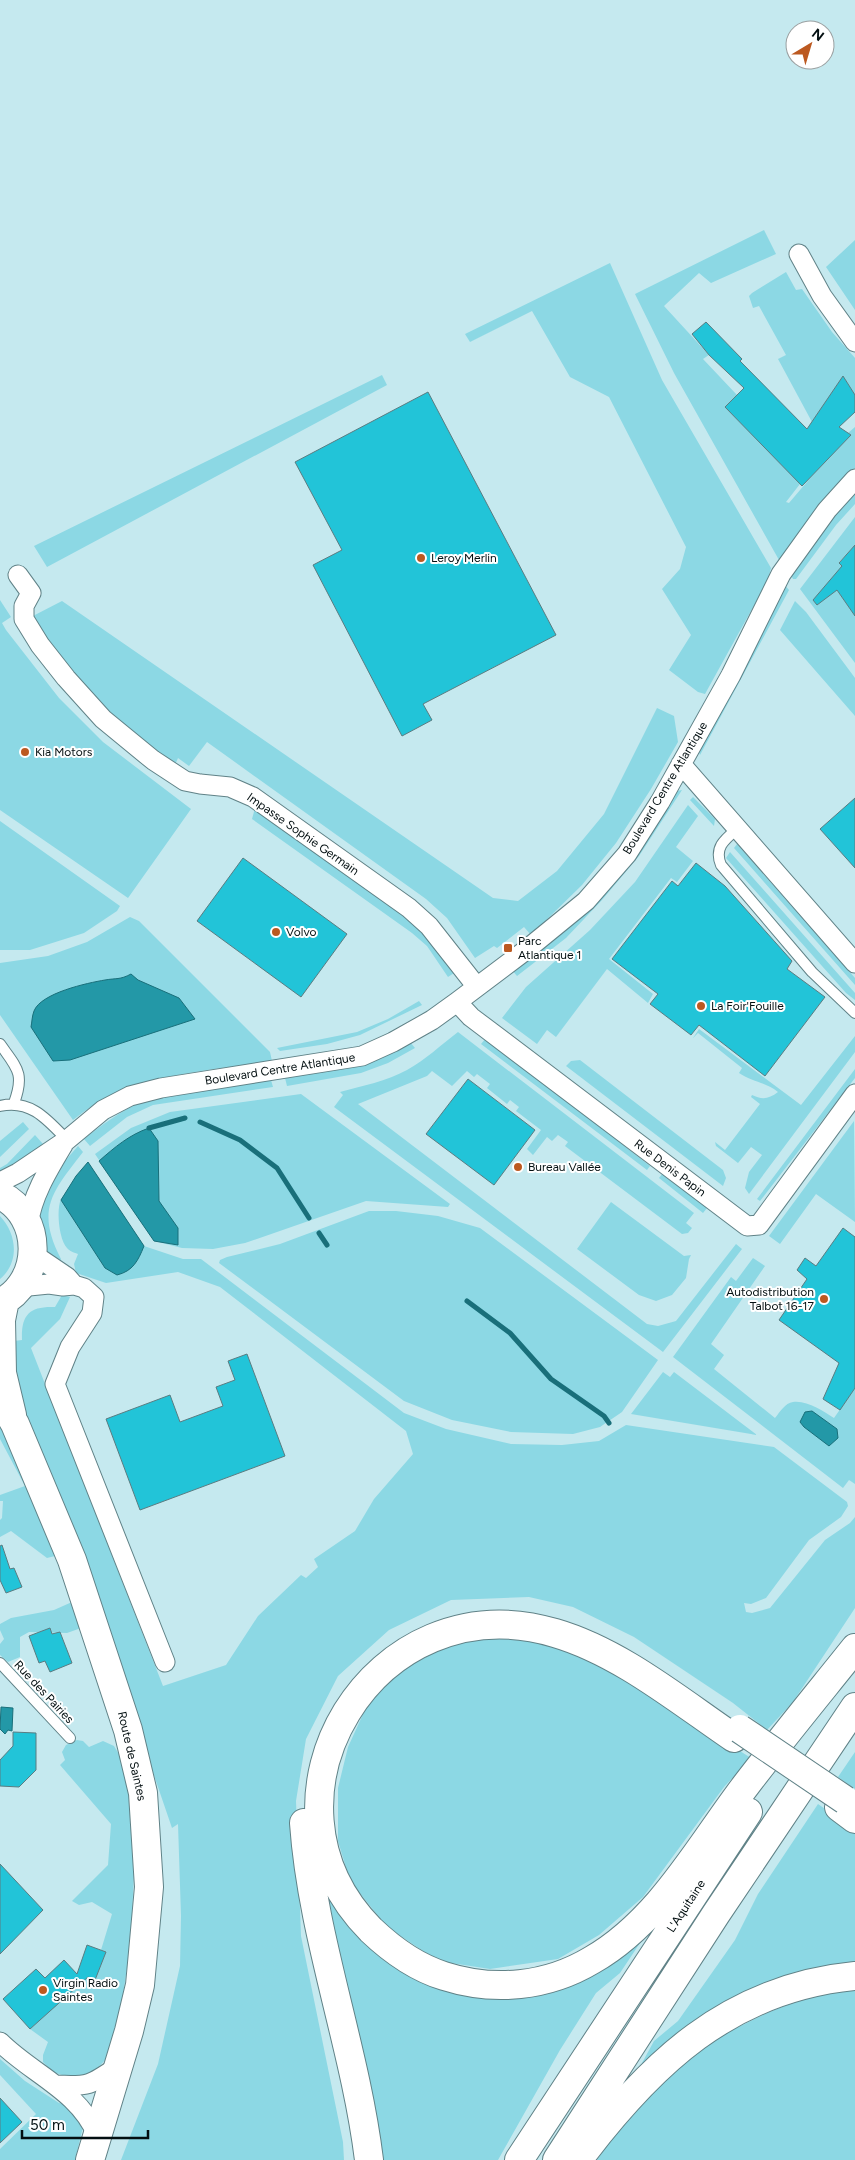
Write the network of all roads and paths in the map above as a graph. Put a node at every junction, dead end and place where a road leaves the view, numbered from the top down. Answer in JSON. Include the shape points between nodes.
{"nodes":[{"id":1,"x":798,"y":254,"type":"dead end"},
{"id":2,"x":855,"y":342,"type":"edge"},
{"id":3,"x":855,"y":479,"type":"edge"},
{"id":4,"x":18,"y":575,"type":"dead end"},
{"id":5,"x":681,"y":764,"type":"junction"},
{"id":6,"x":737,"y":829,"type":"junction"},
{"id":7,"x":855,"y":963,"type":"edge"},
{"id":8,"x":477,"y":987,"type":"junction"},
{"id":9,"x":457,"y":1002,"type":"junction"},
{"id":10,"x":855,"y":1013,"type":"edge"},
{"id":11,"x":0,"y":1044,"type":"edge"},
{"id":12,"x":855,"y":1094,"type":"edge"},
{"id":13,"x":14,"y":1103,"type":"junction"},
{"id":14,"x":0,"y":1106,"type":"edge"},
{"id":15,"x":67,"y":1140,"type":"junction"},
{"id":16,"x":0,"y":1182,"type":"edge"},
{"id":17,"x":0,"y":1195,"type":"edge"},
{"id":18,"x":28,"y":1225,"type":"junction"},
{"id":19,"x":33,"y":1254,"type":"junction"},
{"id":20,"x":74,"y":1285,"type":"junction"},
{"id":21,"x":8,"y":1297,"type":"edge"},
{"id":22,"x":0,"y":1398,"type":"edge"},
{"id":23,"x":15,"y":1424,"type":"junction"},
{"id":24,"x":855,"y":1648,"type":"edge"},
{"id":25,"x":855,"y":1653,"type":"edge"},
{"id":26,"x":165,"y":1662,"type":"dead end"},
{"id":27,"x":0,"y":1663,"type":"edge"},
{"id":28,"x":855,"y":1707,"type":"edge"},
{"id":29,"x":737,"y":1733,"type":"junction"},
{"id":30,"x":70,"y":1738,"type":"dead end"},
{"id":31,"x":848,"y":1808,"type":"edge"},
{"id":32,"x":855,"y":1976,"type":"edge"},
{"id":33,"x":0,"y":2042,"type":"edge"},
{"id":34,"x":117,"y":2067,"type":"junction"},
{"id":35,"x":57,"y":2085,"type":"junction"},
{"id":36,"x":93,"y":2148,"type":"edge"},
{"id":37,"x":369,"y":2160,"type":"edge"},
{"id":38,"x":519,"y":2160,"type":"edge"},
{"id":39,"x":557,"y":2160,"type":"edge"},
{"id":40,"x":578,"y":2160,"type":"edge"}],
"edges":[{"from":1,"to":2,"type":"street","via":[[822,296]]},
{"from":3,"to":5,"type":"street","name":"Boulevard Centre Atlantique","via":[[827,510],[781,574],[731,675]]},
{"from":4,"to":8,"type":"street","name":"Impasse Sophie Germain","via":[[32,593],[24,606],[24,619],[61,672],[103,719],[153,760],[185,781],[230,787],[253,797],[409,908],[429,926]]},
{"from":5,"to":6,"type":"street"},
{"from":5,"to":8,"type":"street","name":"Boulevard Centre Atlantique","via":[[627,854],[586,901]]},
{"from":6,"to":7,"type":"street"},
{"from":6,"to":10,"type":"lane","via":[[718,848],[721,865],[812,972]]},
{"from":8,"to":9,"type":"street","name":"Boulevard Centre Atlantique"},
{"from":9,"to":12,"type":"street","name":"Rue Denis Papin","via":[[471,1017],[747,1226],[759,1225]]},
{"from":9,"to":15,"type":"street","name":"Boulevard Centre Atlantique","via":[[418,1028],[362,1056],[161,1088],[130,1096],[103,1110]]},
{"from":11,"to":13,"type":"lane","via":[[18,1070],[20,1086]]},
{"from":13,"to":14,"type":"lane"},
{"from":13,"to":15,"type":"lane","via":[[34,1110]]},
{"from":15,"to":16,"type":"street","name":"Boulevard Centre Atlantique"},
{"from":15,"to":18,"type":"street","name":"Boulevard Centre Atlantique","via":[[47,1171],[30,1209]]},
{"from":17,"to":18,"type":"main road","via":[[19,1210]]},
{"from":18,"to":19,"type":"main road"},
{"from":19,"to":20,"type":"street"},
{"from":19,"to":21,"type":"main road","via":[[26,1277]]},
{"from":20,"to":21,"type":"street","via":[[49,1284]]},
{"from":20,"to":26,"type":"street","via":[[84,1288],[94,1297],[92,1313],[70,1347],[55,1384]]},
{"from":21,"to":23,"type":"main road","via":[[1,1320],[2,1373]]},
{"from":22,"to":23,"type":"main road"},
{"from":23,"to":34,"type":"main road","name":"Route de Saintes","via":[[72,1560],[128,1730],[143,1793],[149,1887],[145,1938],[140,1985]]},
{"from":24,"to":29,"type":"main road","via":[[646,1917],[607,1951],[566,1972],[523,1985],[497,1986],[473,1984],[434,1973],[396,1952],[361,1920],[334,1878],[327,1860],[322,1836],[321,1788],[334,1734],[341,1720],[357,1694],[387,1664],[420,1643],[448,1632],[483,1625],[524,1626],[574,1639]]},
{"from":25,"to":38,"type":"main road","name":"L'Aquitaine"},
{"from":27,"to":30,"type":"lane","name":"Rue des Pairies"},
{"from":28,"to":39,"type":"main road"},
{"from":29,"to":31,"type":"main road","bridge":true},
{"from":29,"to":37,"type":"main road","via":[[615,1646],[561,1621],[525,1613],[472,1614],[423,1627],[378,1653],[352,1679],[330,1710],[322,1729],[307,1780],[304,1820],[314,1900],[354,2073]]},
{"from":32,"to":40,"type":"main road","via":[[784,1991],[709,2027],[637,2087]]},
{"from":33,"to":35,"type":"street"},
{"from":34,"to":35,"type":"street","via":[[83,2086]]},
{"from":34,"to":36,"type":"main road","name":"Route de Saintes"},
{"from":35,"to":36,"type":"street","via":[[91,2121]]}]}
